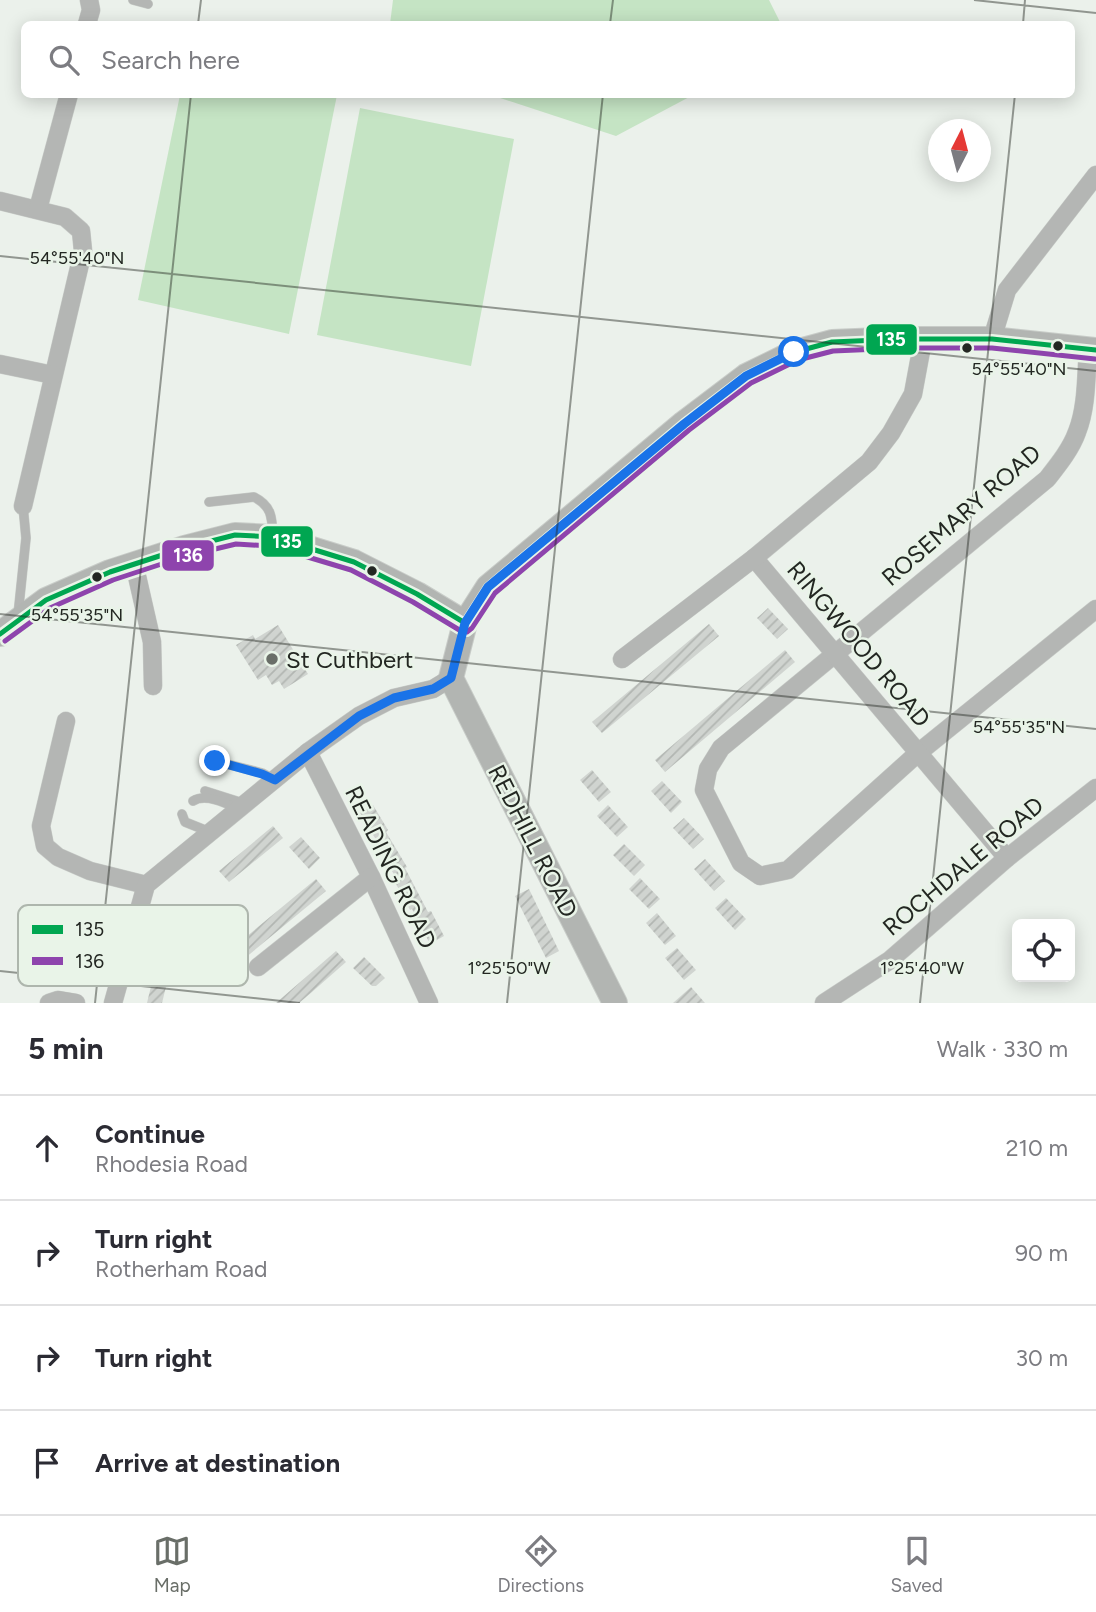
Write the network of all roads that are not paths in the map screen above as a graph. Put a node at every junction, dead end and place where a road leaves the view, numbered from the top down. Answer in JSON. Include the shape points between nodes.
{"nodes":[{"id":1,"x":89,"y":0,"type":"edge"},
{"id":2,"x":133,"y":0,"type":"edge"},
{"id":3,"x":148,"y":4,"type":"dead end"},
{"id":4,"x":88,"y":21,"type":"edge"},
{"id":5,"x":68,"y":98,"type":"edge"},
{"id":6,"x":1096,"y":175,"type":"edge"},
{"id":7,"x":0,"y":201,"type":"edge"},
{"id":8,"x":38,"y":209,"type":"junction"},
{"id":9,"x":992,"y":339,"type":"junction"},
{"id":10,"x":923,"y":340,"type":"junction"},
{"id":11,"x":1092,"y":350,"type":"edge"},
{"id":12,"x":0,"y":365,"type":"edge"},
{"id":13,"x":53,"y":375,"type":"junction"},
{"id":14,"x":209,"y":502,"type":"dead end"},
{"id":15,"x":23,"y":506,"type":"joint"},
{"id":16,"x":273,"y":537,"type":"junction"},
{"id":17,"x":754,"y":558,"type":"junction"},
{"id":18,"x":134,"y":563,"type":"junction"},
{"id":19,"x":1096,"y":609,"type":"edge"},
{"id":20,"x":465,"y":623,"type":"junction"},
{"id":21,"x":9,"y":627,"type":"edge"},
{"id":22,"x":835,"y":655,"type":"junction"},
{"id":23,"x":622,"y":659,"type":"dead end"},
{"id":24,"x":451,"y":678,"type":"junction"},
{"id":25,"x":153,"y":686,"type":"dead end"},
{"id":26,"x":66,"y":721,"type":"dead end"},
{"id":27,"x":308,"y":752,"type":"junction"},
{"id":28,"x":918,"y":753,"type":"junction"},
{"id":29,"x":215,"y":761,"type":"dead end"},
{"id":30,"x":275,"y":780,"type":"junction"},
{"id":31,"x":1096,"y":788,"type":"edge"},
{"id":32,"x":205,"y":791,"type":"dead end"},
{"id":33,"x":192,"y":801,"type":"dead end"},
{"id":34,"x":242,"y":807,"type":"junction"},
{"id":35,"x":182,"y":814,"type":"dead end"},
{"id":36,"x":210,"y":832,"type":"junction"},
{"id":37,"x":1007,"y":858,"type":"junction"},
{"id":38,"x":371,"y":877,"type":"junction"},
{"id":39,"x":146,"y":886,"type":"junction"},
{"id":40,"x":141,"y":905,"type":"edge"},
{"id":41,"x":258,"y":967,"type":"dead end"},
{"id":42,"x":118,"y":986,"type":"edge"},
{"id":43,"x":425,"y":1001,"type":"edge"},
{"id":44,"x":49,"y":1003,"type":"edge"},
{"id":45,"x":76,"y":1003,"type":"edge"},
{"id":46,"x":113,"y":1003,"type":"edge"},
{"id":47,"x":615,"y":1003,"type":"edge"},
{"id":48,"x":824,"y":1003,"type":"edge"}],
"edges":[{"from":1,"to":4,"type":"street"},
{"from":2,"to":3,"type":"lane"},
{"from":5,"to":8,"type":"street"},
{"from":6,"to":9,"type":"street","via":[[1007,290]]},
{"from":7,"to":8,"type":"street"},
{"from":8,"to":13,"type":"street","via":[[65,217],[80,231],[83,251]]},
{"from":9,"to":10,"type":"street"},
{"from":9,"to":11,"type":"street"},
{"from":10,"to":17,"type":"street","via":[[913,394],[869,462]]},
{"from":10,"to":20,"type":"street","via":[[832,342],[794,352],[746,376],[488,587]]},
{"from":11,"to":22,"type":"street","name":"ROSEMARY ROAD","via":[[1077,432],[1047,479]]},
{"from":12,"to":13,"type":"street"},
{"from":13,"to":15,"type":"street"},
{"from":14,"to":16,"type":"lane","via":[[259,499],[272,512]]},
{"from":15,"to":21,"type":"lane","via":[[26,538]]},
{"from":16,"to":18,"type":"street","via":[[235,535]]},
{"from":16,"to":20,"type":"street","via":[[354,562]]},
{"from":17,"to":22,"type":"street","name":"RINGWOOD ROAD"},
{"from":17,"to":23,"type":"street"},
{"from":18,"to":21,"type":"street","via":[[46,600]]},
{"from":18,"to":25,"type":"street","via":[[152,642]]},
{"from":19,"to":28,"type":"street","name":"ROSEMARY ROAD"},
{"from":20,"to":24,"type":"street"},
{"from":22,"to":28,"type":"street","name":"RINGWOOD ROAD"},
{"from":22,"to":28,"type":"street","name":"ROSEMARY ROAD","via":[[721,748],[708,769],[704,790],[741,863],[760,876],[788,870]]},
{"from":24,"to":27,"type":"street","via":[[359,716]]},
{"from":24,"to":47,"type":"street","name":"REDHILL ROAD"},
{"from":26,"to":39,"type":"street","via":[[41,826],[45,846],[90,871]]},
{"from":27,"to":30,"type":"street"},
{"from":27,"to":38,"type":"street","name":"READING ROAD"},
{"from":28,"to":37,"type":"street","name":"RINGWOOD ROAD"},
{"from":29,"to":30,"type":"lane"},
{"from":30,"to":34,"type":"street"},
{"from":31,"to":37,"type":"street","name":"ROCHDALE ROAD"},
{"from":32,"to":34,"type":"lane"},
{"from":33,"to":34,"type":"lane","via":[[201,797]]},
{"from":34,"to":36,"type":"street"},
{"from":35,"to":36,"type":"lane","via":[[185,822]]},
{"from":36,"to":39,"type":"street"},
{"from":37,"to":48,"type":"street","name":"ROCHDALE ROAD","via":[[890,960]]},
{"from":38,"to":41,"type":"street"},
{"from":38,"to":43,"type":"street","name":"READING ROAD"},
{"from":39,"to":40,"type":"street"},
{"from":42,"to":46,"type":"street"},
{"from":44,"to":45,"type":"street"}]}
